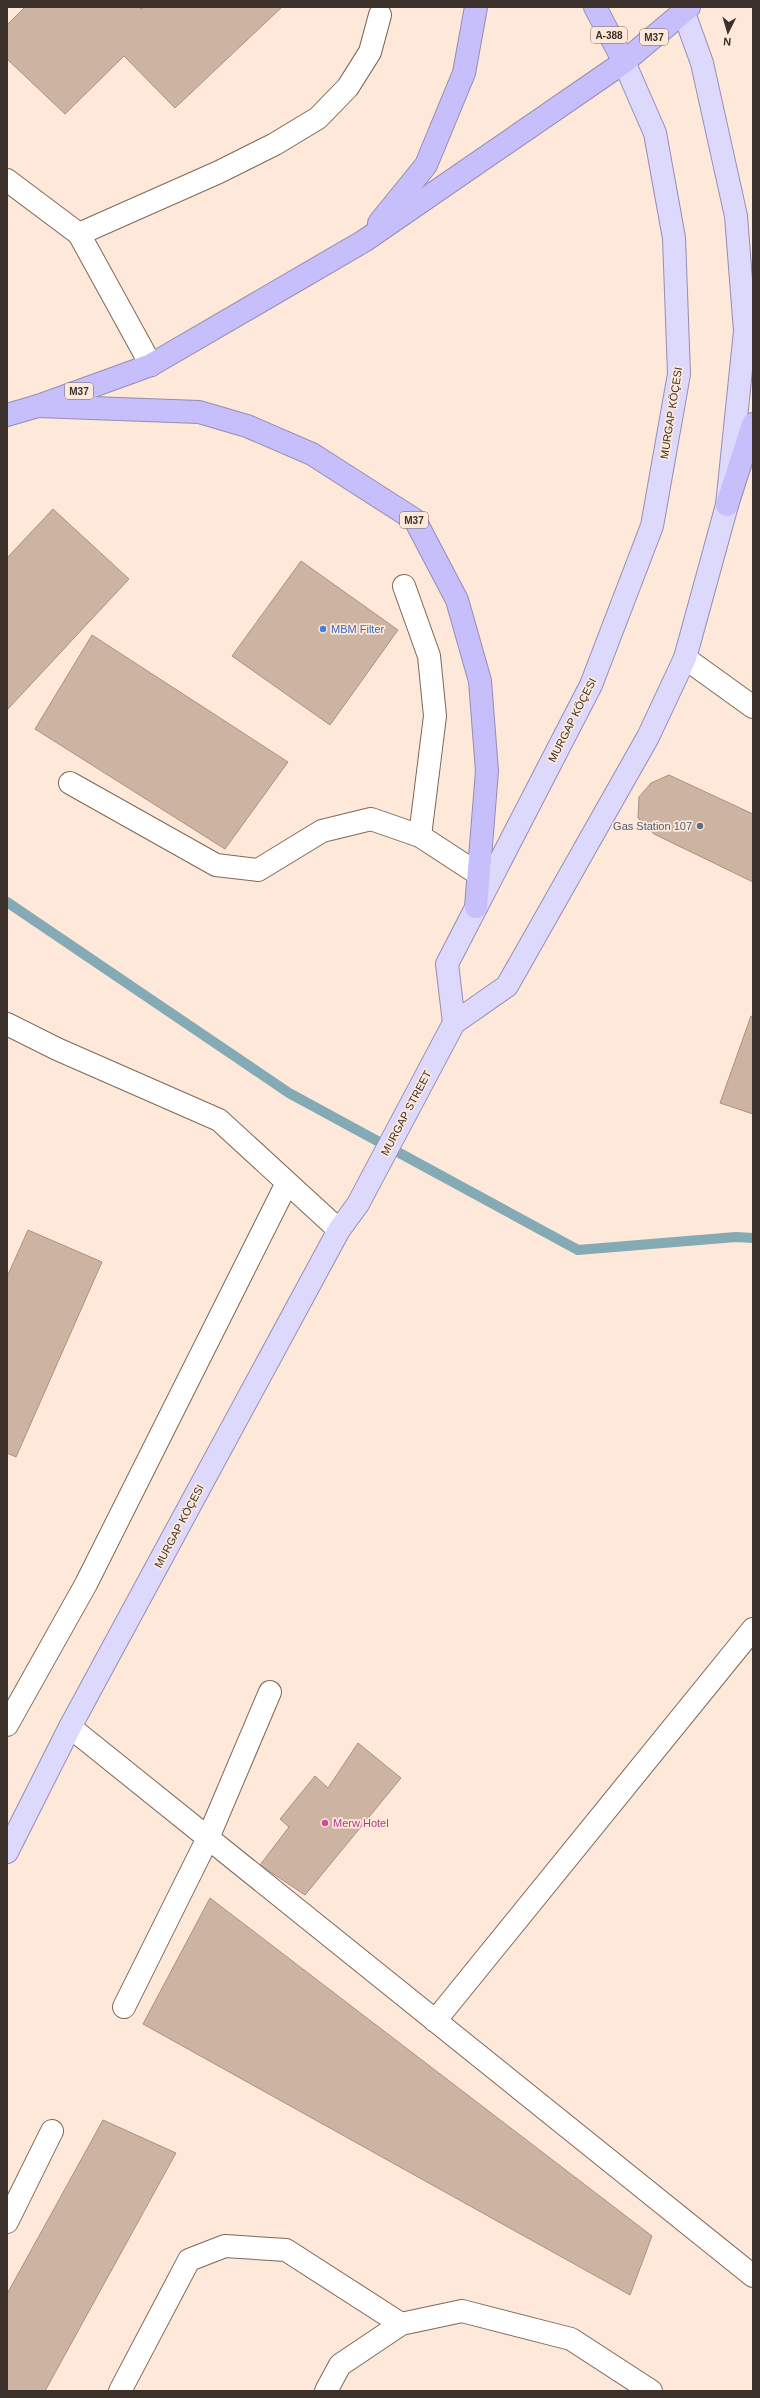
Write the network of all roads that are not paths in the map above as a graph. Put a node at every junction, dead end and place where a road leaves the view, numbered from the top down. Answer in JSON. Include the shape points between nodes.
{"nodes":[{"id":1,"x":476,"y":7,"type":"edge"},
{"id":2,"x":595,"y":7,"type":"edge"},
{"id":3,"x":685,"y":9,"type":"edge"},
{"id":4,"x":380,"y":15,"type":"dead end"},
{"id":5,"x":624,"y":62,"type":"junction"},
{"id":6,"x":7,"y":180,"type":"edge"},
{"id":7,"x":79,"y":234,"type":"junction"},
{"id":8,"x":364,"y":242,"type":"junction"},
{"id":9,"x":151,"y":365,"type":"junction"},
{"id":10,"x":38,"y":406,"type":"junction"},
{"id":11,"x":7,"y":415,"type":"edge"},
{"id":12,"x":753,"y":424,"type":"edge"},
{"id":13,"x":727,"y":505,"type":"junction"},
{"id":14,"x":404,"y":586,"type":"dead end"},
{"id":15,"x":686,"y":658,"type":"junction"},
{"id":16,"x":753,"y":707,"type":"edge"},
{"id":17,"x":70,"y":783,"type":"dead end"},
{"id":18,"x":420,"y":836,"type":"junction"},
{"id":19,"x":484,"y":878,"type":"junction"},
{"id":20,"x":476,"y":907,"type":"joint"},
{"id":21,"x":454,"y":1023,"type":"junction"},
{"id":22,"x":7,"y":1024,"type":"edge"},
{"id":23,"x":287,"y":1183,"type":"junction"},
{"id":24,"x":358,"y":1204,"type":"joint"},
{"id":25,"x":339,"y":1230,"type":"junction"},
{"id":26,"x":753,"y":1629,"type":"edge"},
{"id":27,"x":270,"y":1692,"type":"dead end"},
{"id":28,"x":7,"y":1725,"type":"edge"},
{"id":29,"x":70,"y":1728,"type":"junction"},
{"id":30,"x":208,"y":1838,"type":"junction"},
{"id":31,"x":7,"y":1852,"type":"edge"},
{"id":32,"x":124,"y":2007,"type":"dead end"},
{"id":33,"x":435,"y":2021,"type":"junction"},
{"id":34,"x":52,"y":2131,"type":"dead end"},
{"id":35,"x":7,"y":2222,"type":"edge"},
{"id":36,"x":753,"y":2276,"type":"edge"},
{"id":37,"x":401,"y":2324,"type":"junction"},
{"id":38,"x":120,"y":2391,"type":"edge"},
{"id":39,"x":326,"y":2391,"type":"edge"},
{"id":40,"x":651,"y":2391,"type":"edge"}],
"edges":[{"from":1,"to":8,"type":"highway","via":[[464,73],[426,165]]},
{"from":2,"to":5,"type":"highway","number":"A-388"},
{"from":3,"to":5,"type":"highway","name":"M37","number":"M37"},
{"from":3,"to":13,"type":"main road","via":[[702,63],[737,224],[745,332]]},
{"from":4,"to":7,"type":"street","via":[[370,52],[348,87],[318,118],[275,144],[220,172]]},
{"from":5,"to":8,"type":"highway","name":"M37","number":"M37"},
{"from":5,"to":19,"type":"main road","name":"MURGAP KÖÇESI","via":[[655,133],[673,231],[679,374],[652,526],[591,685]]},
{"from":6,"to":7,"type":"street"},
{"from":7,"to":9,"type":"street"},
{"from":8,"to":9,"type":"highway","name":"M37","number":"M37"},
{"from":9,"to":10,"type":"highway","name":"M37","number":"M37"},
{"from":10,"to":11,"type":"highway","name":"M37","number":"M37"},
{"from":10,"to":19,"type":"highway","number":"M37","via":[[199,412],[247,426],[312,454],[415,520],[457,600],[480,681],[487,771]]},
{"from":12,"to":13,"type":"highway"},
{"from":13,"to":15,"type":"main road"},
{"from":14,"to":18,"type":"street","via":[[429,656],[434,716]]},
{"from":15,"to":16,"type":"street"},
{"from":15,"to":21,"type":"main road","via":[[648,737],[507,986]]},
{"from":17,"to":18,"type":"street","via":[[216,865],[258,870],[322,831],[371,819]]},
{"from":18,"to":19,"type":"street"},
{"from":19,"to":20,"type":"highway","number":"M37"},
{"from":20,"to":21,"type":"main road","via":[[447,964]]},
{"from":21,"to":24,"type":"main road","name":"MURGAP STREET"},
{"from":22,"to":23,"type":"street","via":[[219,1120]]},
{"from":23,"to":25,"type":"street"},
{"from":23,"to":28,"type":"street","via":[[86,1584]]},
{"from":24,"to":25,"type":"main road","name":"MURGAP KÖÇESI"},
{"from":25,"to":29,"type":"main road","name":"MURGAP KÖÇESI"},
{"from":26,"to":33,"type":"street"},
{"from":27,"to":30,"type":"street"},
{"from":29,"to":30,"type":"street"},
{"from":29,"to":31,"type":"main road","name":"MURGAP KÖÇESI"},
{"from":30,"to":32,"type":"street"},
{"from":30,"to":33,"type":"street"},
{"from":33,"to":36,"type":"street"},
{"from":34,"to":35,"type":"street"},
{"from":37,"to":38,"type":"street","via":[[286,2250],[225,2246],[189,2260]]},
{"from":37,"to":39,"type":"street","via":[[340,2365]]},
{"from":37,"to":40,"type":"street","via":[[462,2311],[571,2339]]}]}
